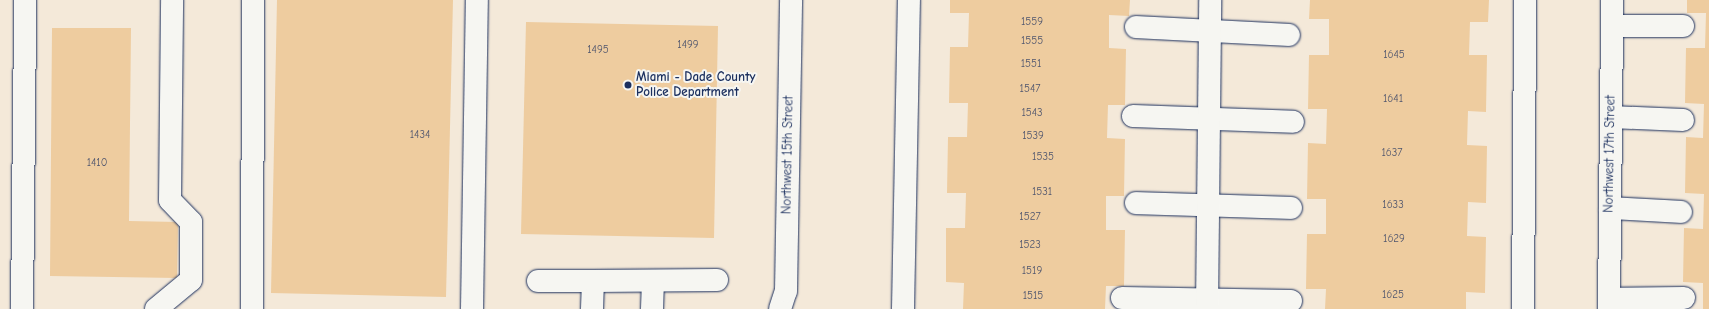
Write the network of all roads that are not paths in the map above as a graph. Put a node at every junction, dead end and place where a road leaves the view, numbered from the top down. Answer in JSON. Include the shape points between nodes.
{"nodes":[{"id":1,"x":25,"y":0,"type":"edge"},
{"id":2,"x":172,"y":0,"type":"edge"},
{"id":3,"x":253,"y":0,"type":"edge"},
{"id":4,"x":477,"y":0,"type":"edge"},
{"id":5,"x":791,"y":0,"type":"edge"},
{"id":6,"x":908,"y":0,"type":"edge"},
{"id":7,"x":1210,"y":0,"type":"edge"},
{"id":8,"x":1525,"y":0,"type":"edge"},
{"id":9,"x":1612,"y":0,"type":"edge"},
{"id":10,"x":1612,"y":26,"type":"junction"},
{"id":11,"x":1682,"y":26,"type":"dead end"},
{"id":12,"x":1136,"y":27,"type":"dead end"},
{"id":13,"x":1209,"y":32,"type":"junction"},
{"id":14,"x":1289,"y":35,"type":"dead end"},
{"id":15,"x":1133,"y":116,"type":"dead end"},
{"id":16,"x":1209,"y":118,"type":"junction"},
{"id":17,"x":1611,"y":118,"type":"junction"},
{"id":18,"x":1683,"y":120,"type":"dead end"},
{"id":19,"x":1293,"y":122,"type":"dead end"},
{"id":20,"x":1136,"y":203,"type":"dead end"},
{"id":21,"x":1208,"y":205,"type":"junction"},
{"id":22,"x":1291,"y":208,"type":"dead end"},
{"id":23,"x":1610,"y":208,"type":"junction"},
{"id":24,"x":1681,"y":212,"type":"dead end"},
{"id":25,"x":717,"y":280,"type":"dead end"},
{"id":26,"x":538,"y":281,"type":"dead end"},
{"id":27,"x":593,"y":281,"type":"junction"},
{"id":28,"x":652,"y":281,"type":"junction"},
{"id":29,"x":1122,"y":298,"type":"dead end"},
{"id":30,"x":1684,"y":298,"type":"dead end"},
{"id":31,"x":1291,"y":301,"type":"dead end"},
{"id":32,"x":1207,"y":303,"type":"edge"},
{"id":33,"x":1609,"y":304,"type":"edge"},
{"id":34,"x":22,"y":309,"type":"edge"},
{"id":35,"x":156,"y":309,"type":"edge"},
{"id":36,"x":252,"y":309,"type":"edge"},
{"id":37,"x":472,"y":309,"type":"edge"},
{"id":38,"x":592,"y":309,"type":"edge"},
{"id":39,"x":652,"y":309,"type":"edge"},
{"id":40,"x":780,"y":309,"type":"edge"},
{"id":41,"x":902,"y":309,"type":"edge"},
{"id":42,"x":1523,"y":309,"type":"edge"}],
"edges":[{"from":1,"to":34,"type":"street"},
{"from":2,"to":35,"type":"street","via":[[170,200],[191,222],[191,280]]},
{"from":3,"to":36,"type":"street"},
{"from":4,"to":37,"type":"street"},
{"from":5,"to":40,"type":"street","name":"Northwest 15th Street","via":[[786,291]]},
{"from":6,"to":41,"type":"street"},
{"from":7,"to":13,"type":"street"},
{"from":8,"to":42,"type":"street"},
{"from":9,"to":10,"type":"street","name":"Northwest 17th Street"},
{"from":10,"to":11,"type":"street"},
{"from":10,"to":17,"type":"street","name":"Northwest 17th Street"},
{"from":12,"to":13,"type":"street"},
{"from":13,"to":14,"type":"street"},
{"from":13,"to":16,"type":"street"},
{"from":15,"to":16,"type":"street"},
{"from":16,"to":19,"type":"street"},
{"from":16,"to":21,"type":"street"},
{"from":17,"to":18,"type":"street"},
{"from":17,"to":23,"type":"street","name":"Northwest 17th Street"},
{"from":20,"to":21,"type":"street"},
{"from":21,"to":22,"type":"street"},
{"from":21,"to":32,"type":"street"},
{"from":23,"to":24,"type":"street"},
{"from":23,"to":33,"type":"street","name":"Northwest 17th Street"},
{"from":25,"to":28,"type":"street"},
{"from":26,"to":27,"type":"street"},
{"from":27,"to":28,"type":"street"},
{"from":27,"to":38,"type":"street"},
{"from":28,"to":39,"type":"street"},
{"from":29,"to":32,"type":"street"},
{"from":30,"to":33,"type":"street"},
{"from":31,"to":32,"type":"street"}]}
